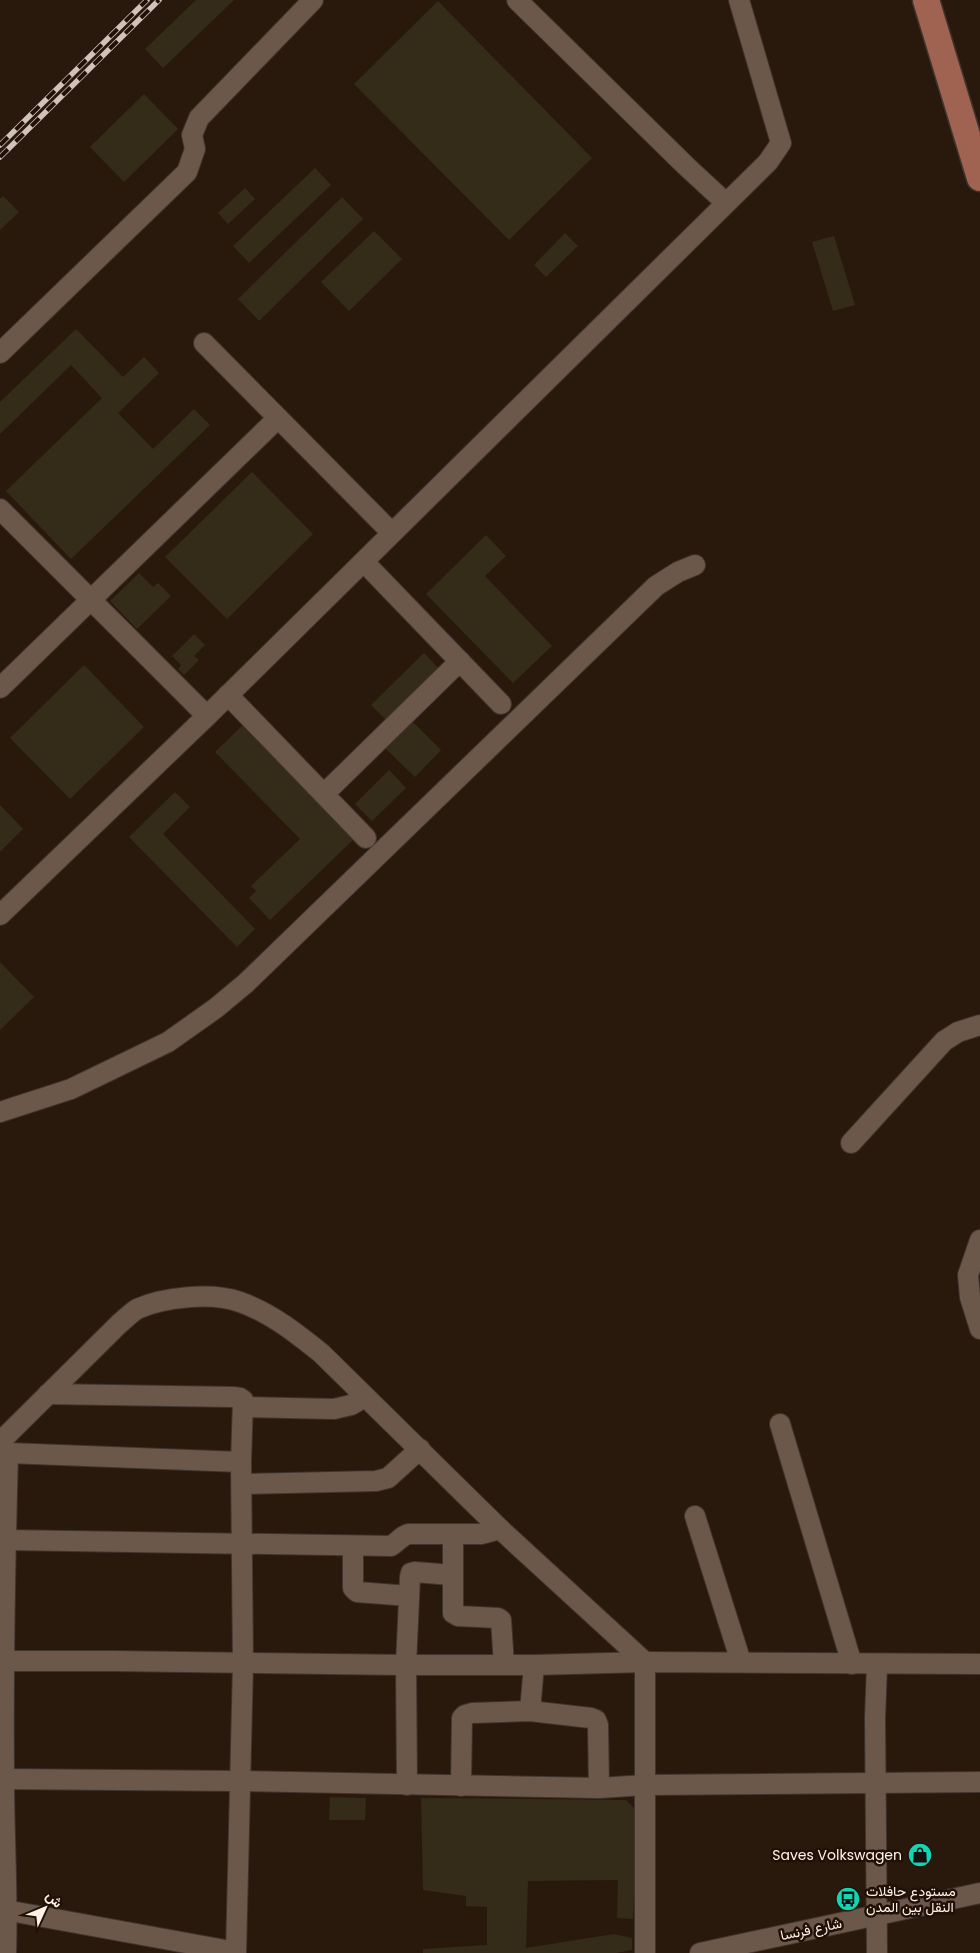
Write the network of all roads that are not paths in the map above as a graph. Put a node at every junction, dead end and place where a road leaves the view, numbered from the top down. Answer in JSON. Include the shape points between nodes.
{"nodes":[{"id":1,"x":313,"y":0,"type":"edge"},
{"id":2,"x":517,"y":0,"type":"edge"},
{"id":3,"x":739,"y":0,"type":"edge"},
{"id":4,"x":926,"y":0,"type":"edge"},
{"id":5,"x":940,"y":0,"type":"edge"},
{"id":6,"x":980,"y":117,"type":"edge"},
{"id":7,"x":980,"y":178,"type":"edge"},
{"id":8,"x":726,"y":203,"type":"junction"},
{"id":9,"x":204,"y":343,"type":"dead end"},
{"id":10,"x":0,"y":353,"type":"edge"},
{"id":11,"x":278,"y":418,"type":"junction"},
{"id":12,"x":0,"y":508,"type":"edge"},
{"id":13,"x":392,"y":533,"type":"junction"},
{"id":14,"x":364,"y":562,"type":"junction"},
{"id":15,"x":695,"y":565,"type":"dead end"},
{"id":16,"x":91,"y":600,"type":"junction"},
{"id":17,"x":460,"y":661,"type":"junction"},
{"id":18,"x":0,"y":688,"type":"edge"},
{"id":19,"x":228,"y":696,"type":"junction"},
{"id":20,"x":502,"y":704,"type":"dead end"},
{"id":21,"x":207,"y":716,"type":"junction"},
{"id":22,"x":324,"y":794,"type":"junction"},
{"id":23,"x":366,"y":838,"type":"dead end"},
{"id":24,"x":0,"y":915,"type":"edge"},
{"id":25,"x":980,"y":1025,"type":"edge"},
{"id":26,"x":0,"y":1112,"type":"edge"},
{"id":27,"x":851,"y":1142,"type":"dead end"},
{"id":28,"x":980,"y":1240,"type":"edge"},
{"id":29,"x":980,"y":1329,"type":"edge"},
{"id":30,"x":48,"y":1394,"type":"junction"},
{"id":31,"x":366,"y":1398,"type":"junction"},
{"id":32,"x":243,"y":1407,"type":"junction"},
{"id":33,"x":780,"y":1424,"type":"dead end"},
{"id":34,"x":3,"y":1449,"type":"edge"},
{"id":35,"x":420,"y":1450,"type":"junction"},
{"id":36,"x":240,"y":1462,"type":"junction"},
{"id":37,"x":242,"y":1484,"type":"junction"},
{"id":38,"x":695,"y":1516,"type":"dead end"},
{"id":39,"x":500,"y":1529,"type":"junction"},
{"id":40,"x":453,"y":1535,"type":"junction"},
{"id":41,"x":6,"y":1540,"type":"junction"},
{"id":42,"x":242,"y":1544,"type":"junction"},
{"id":43,"x":353,"y":1546,"type":"junction"},
{"id":44,"x":452,"y":1575,"type":"junction"},
{"id":45,"x":409,"y":1596,"type":"junction"},
{"id":46,"x":2,"y":1661,"type":"edge"},
{"id":47,"x":645,"y":1662,"type":"junction"},
{"id":48,"x":741,"y":1662,"type":"junction"},
{"id":49,"x":243,"y":1664,"type":"junction"},
{"id":50,"x":852,"y":1664,"type":"junction"},
{"id":51,"x":980,"y":1664,"type":"edge"},
{"id":52,"x":406,"y":1665,"type":"junction"},
{"id":53,"x":504,"y":1665,"type":"junction"},
{"id":54,"x":534,"y":1665,"type":"junction"},
{"id":55,"x":877,"y":1665,"type":"junction"},
{"id":56,"x":530,"y":1711,"type":"junction"},
{"id":57,"x":2,"y":1779,"type":"edge"},
{"id":58,"x":239,"y":1781,"type":"junction"},
{"id":59,"x":980,"y":1782,"type":"edge"},
{"id":60,"x":876,"y":1784,"type":"junction"},
{"id":61,"x":406,"y":1785,"type":"junction"},
{"id":62,"x":645,"y":1785,"type":"junction"},
{"id":63,"x":461,"y":1786,"type":"junction"},
{"id":64,"x":599,"y":1788,"type":"junction"},
{"id":65,"x":980,"y":1893,"type":"edge"},
{"id":66,"x":4,"y":1909,"type":"edge"},
{"id":67,"x":877,"y":1914,"type":"junction"},
{"id":68,"x":6,"y":1953,"type":"edge"},
{"id":69,"x":236,"y":1953,"type":"edge"},
{"id":70,"x":644,"y":1953,"type":"edge"},
{"id":71,"x":700,"y":1953,"type":"edge"},
{"id":72,"x":876,"y":1953,"type":"edge"}],
"edges":[{"from":1,"to":10,"type":"street","via":[[199,118],[192,135],[195,149],[187,172]]},
{"from":2,"to":8,"type":"street"},
{"from":3,"to":8,"type":"street","via":[[781,143],[768,162]]},
{"from":4,"to":7,"type":"main road"},
{"from":5,"to":6,"type":"main road"},
{"from":8,"to":13,"type":"street"},
{"from":9,"to":11,"type":"street"},
{"from":11,"to":13,"type":"street"},
{"from":11,"to":16,"type":"street"},
{"from":12,"to":16,"type":"street"},
{"from":13,"to":14,"type":"street"},
{"from":14,"to":17,"type":"street"},
{"from":14,"to":19,"type":"street"},
{"from":15,"to":26,"type":"street","via":[[656,586],[246,983],[216,1008],[168,1042],[122,1066],[71,1089]]},
{"from":16,"to":18,"type":"street"},
{"from":16,"to":21,"type":"street"},
{"from":17,"to":20,"type":"street"},
{"from":17,"to":22,"type":"street"},
{"from":19,"to":21,"type":"street"},
{"from":19,"to":22,"type":"street"},
{"from":21,"to":24,"type":"street"},
{"from":22,"to":23,"type":"street"},
{"from":25,"to":27,"type":"street","via":[[958,1032],[944,1041]]},
{"from":28,"to":29,"type":"street","via":[[968,1275],[970,1297]]},
{"from":30,"to":31,"type":"street","via":[[135,1310],[158,1301],[212,1297],[238,1301],[268,1314],[294,1331],[322,1353]]},
{"from":30,"to":32,"type":"street","via":[[233,1396],[240,1398]]},
{"from":30,"to":34,"type":"street"},
{"from":31,"to":32,"type":"street","via":[[334,1408]]},
{"from":31,"to":35,"type":"street"},
{"from":32,"to":36,"type":"street"},
{"from":33,"to":50,"type":"street"},
{"from":34,"to":36,"type":"street"},
{"from":34,"to":41,"type":"street"},
{"from":35,"to":37,"type":"street","via":[[388,1478],[376,1481]]},
{"from":35,"to":39,"type":"street"},
{"from":36,"to":37,"type":"street"},
{"from":37,"to":42,"type":"street"},
{"from":38,"to":48,"type":"street"},
{"from":39,"to":40,"type":"street"},
{"from":39,"to":47,"type":"street"},
{"from":40,"to":43,"type":"street","via":[[409,1534],[391,1546]]},
{"from":40,"to":44,"type":"street"},
{"from":41,"to":42,"type":"street"},
{"from":41,"to":46,"type":"street"},
{"from":42,"to":43,"type":"street"},
{"from":42,"to":49,"type":"street"},
{"from":43,"to":45,"type":"street","via":[[353,1588],[357,1592]]},
{"from":44,"to":45,"type":"street","via":[[411,1573]]},
{"from":44,"to":53,"type":"street","via":[[453,1613],[501,1620]]},
{"from":45,"to":52,"type":"street"},
{"from":46,"to":49,"type":"street"},
{"from":46,"to":57,"type":"street"},
{"from":47,"to":48,"type":"street"},
{"from":47,"to":54,"type":"street"},
{"from":47,"to":62,"type":"street"},
{"from":48,"to":50,"type":"street"},
{"from":49,"to":52,"type":"street"},
{"from":49,"to":58,"type":"street"},
{"from":50,"to":55,"type":"street"},
{"from":51,"to":55,"type":"street"},
{"from":52,"to":53,"type":"street"},
{"from":52,"to":61,"type":"street"},
{"from":53,"to":54,"type":"street"},
{"from":54,"to":56,"type":"street"},
{"from":55,"to":60,"type":"street"},
{"from":56,"to":63,"type":"street","via":[[472,1713],[462,1718]]},
{"from":56,"to":64,"type":"street","via":[[596,1720]]},
{"from":57,"to":58,"type":"street"},
{"from":57,"to":66,"type":"street"},
{"from":58,"to":61,"type":"street"},
{"from":58,"to":69,"type":"street"},
{"from":59,"to":60,"type":"street"},
{"from":60,"to":62,"type":"street"},
{"from":60,"to":67,"type":"street"},
{"from":61,"to":63,"type":"street"},
{"from":62,"to":64,"type":"street"},
{"from":62,"to":70,"type":"street"},
{"from":63,"to":64,"type":"street"},
{"from":65,"to":67,"type":"street","name":"شارع فرنسا"},
{"from":66,"to":68,"type":"street"},
{"from":66,"to":69,"type":"street"},
{"from":67,"to":71,"type":"street","name":"شارع فرنسا"},
{"from":67,"to":72,"type":"street"}]}
